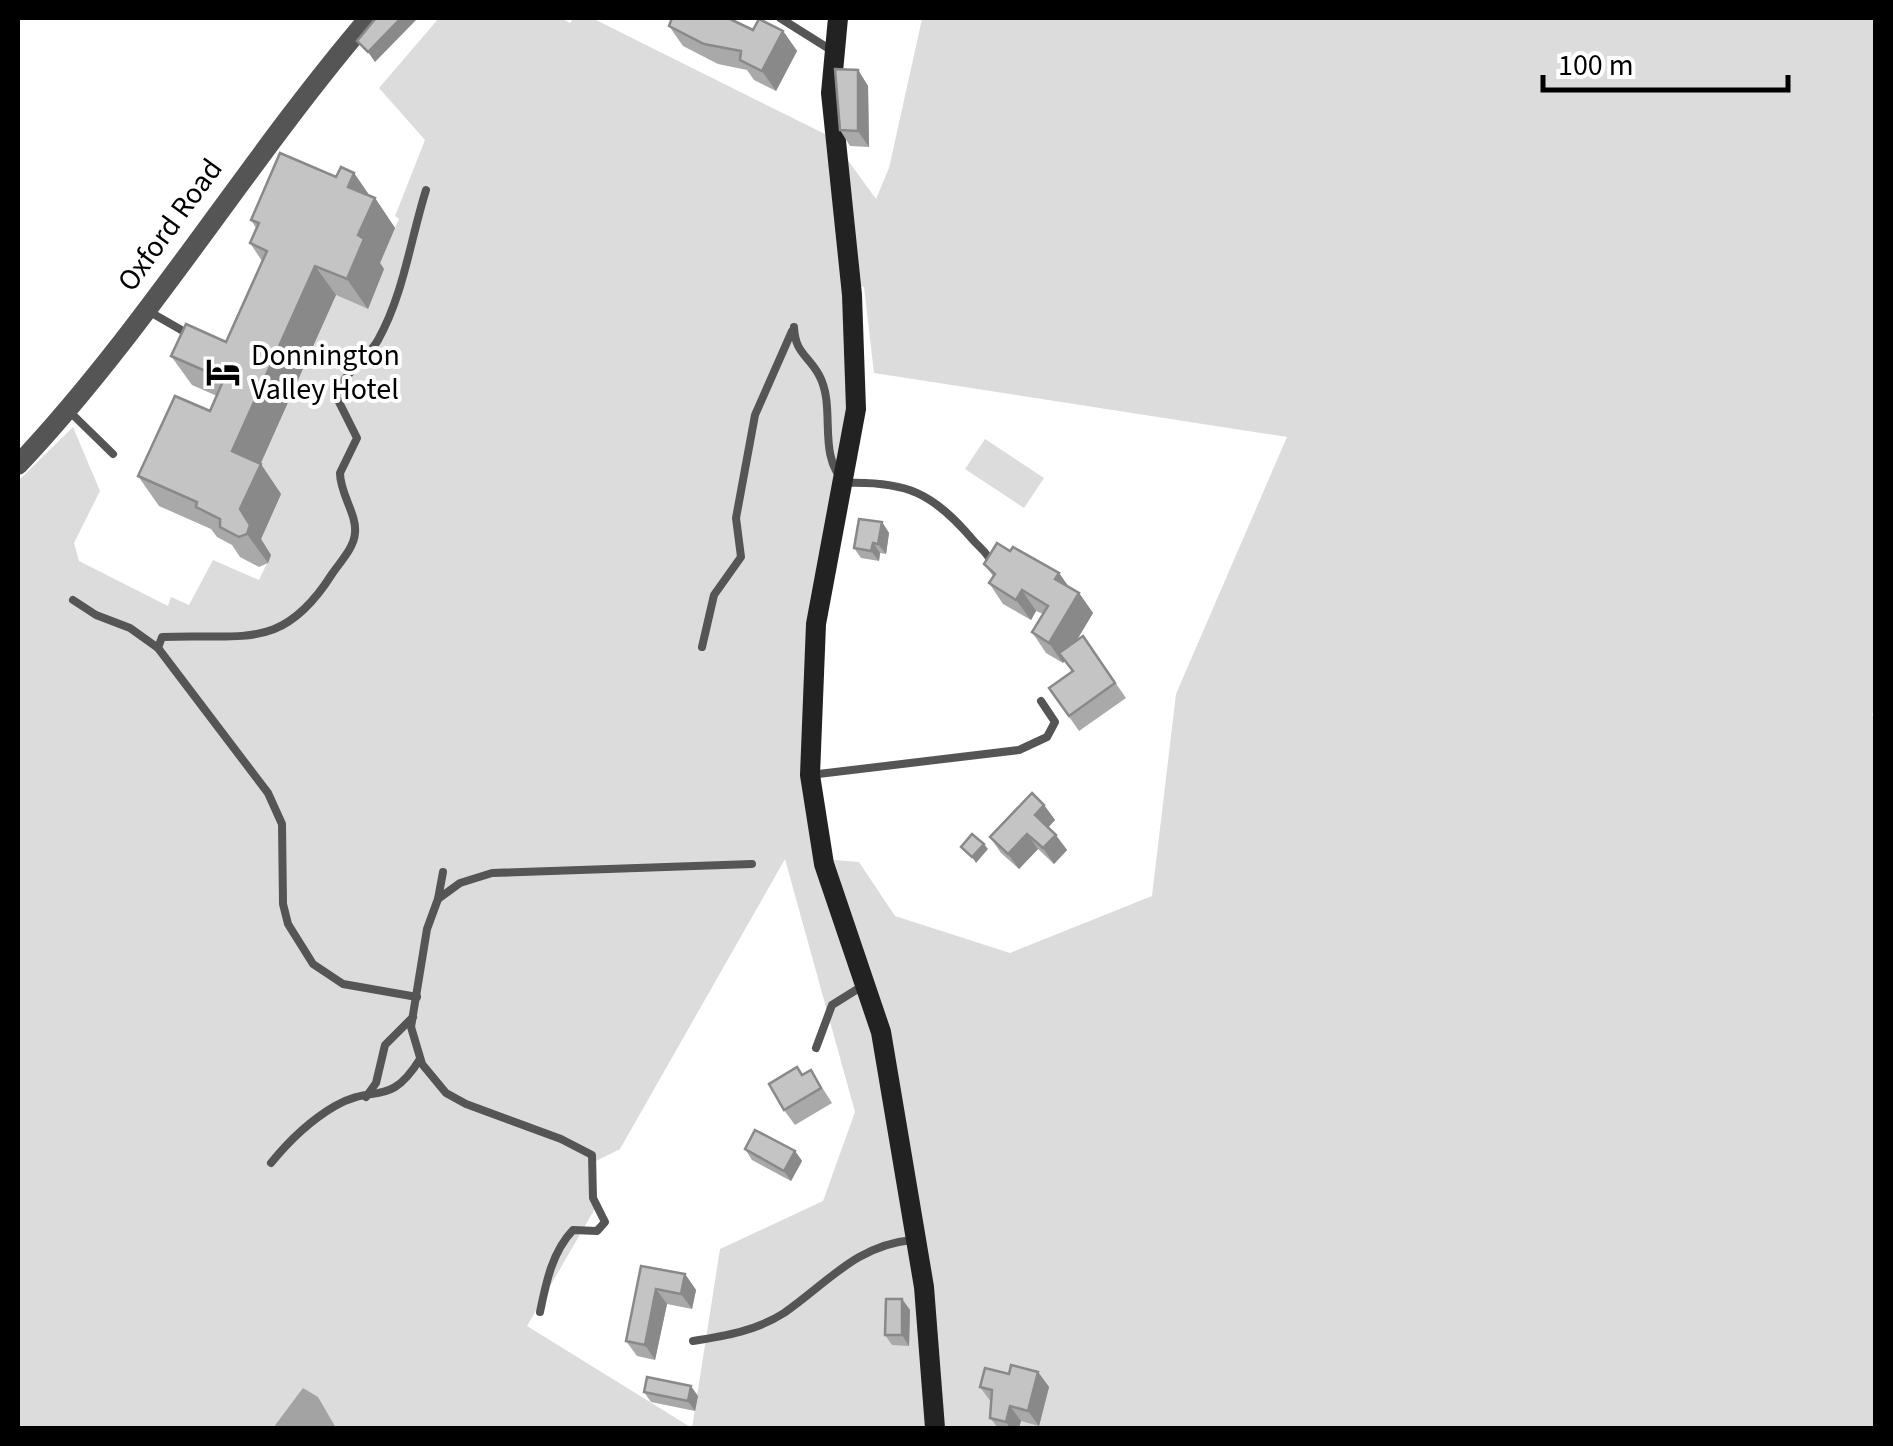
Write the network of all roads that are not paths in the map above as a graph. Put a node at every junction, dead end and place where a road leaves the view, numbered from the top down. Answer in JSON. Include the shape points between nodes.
{"nodes":[{"id":1,"x":369,"y":18,"type":"edge"},
{"id":2,"x":780,"y":18,"type":"edge"},
{"id":3,"x":838,"y":18,"type":"edge"},
{"id":4,"x":833,"y":52,"type":"junction"},
{"id":5,"x":426,"y":190,"type":"dead end"},
{"id":6,"x":146,"y":309,"type":"junction"},
{"id":7,"x":191,"y":336,"type":"edge"},
{"id":8,"x":69,"y":411,"type":"junction"},
{"id":9,"x":113,"y":454,"type":"dead end"},
{"id":10,"x":18,"y":465,"type":"edge"},
{"id":11,"x":845,"y":483,"type":"junction"},
{"id":12,"x":993,"y":578,"type":"edge"},
{"id":13,"x":73,"y":600,"type":"dead end"},
{"id":14,"x":702,"y":647,"type":"dead end"},
{"id":15,"x":158,"y":648,"type":"junction"},
{"id":16,"x":1041,"y":701,"type":"dead end"},
{"id":17,"x":810,"y":775,"type":"junction"},
{"id":18,"x":752,"y":864,"type":"dead end"},
{"id":19,"x":444,"y":872,"type":"dead end"},
{"id":20,"x":438,"y":899,"type":"junction"},
{"id":21,"x":868,"y":983,"type":"junction"},
{"id":22,"x":416,"y":997,"type":"junction"},
{"id":23,"x":413,"y":1017,"type":"junction"},
{"id":24,"x":816,"y":1048,"type":"dead end"},
{"id":25,"x":420,"y":1060,"type":"junction"},
{"id":26,"x":366,"y":1096,"type":"junction"},
{"id":27,"x":271,"y":1163,"type":"dead end"},
{"id":28,"x":917,"y":1239,"type":"junction"},
{"id":29,"x":540,"y":1312,"type":"dead end"},
{"id":30,"x":694,"y":1342,"type":"dead end"},
{"id":31,"x":936,"y":1428,"type":"edge"}],
"edges":[{"from":1,"to":6,"type":"street","name":"Oxford Road","via":[[285,118]]},
{"from":2,"to":4,"type":"lane"},
{"from":3,"to":4,"type":"main road"},
{"from":4,"to":11,"type":"main road","via":[[833,124],[856,374]]},
{"from":5,"to":15,"type":"lane","via":[[388,319],[336,396],[357,438],[340,474],[353,542],[316,599],[284,626],[248,636],[162,637]]},
{"from":6,"to":7,"type":"lane"},
{"from":6,"to":8,"type":"street","name":"Oxford Road"},
{"from":8,"to":9,"type":"lane"},
{"from":8,"to":10,"type":"street","name":"Oxford Road"},
{"from":11,"to":12,"type":"lane","via":[[893,483],[924,494],[958,519],[992,558]]},
{"from":11,"to":14,"type":"lane","via":[[833,466],[819,375],[798,352],[794,326],[755,415],[736,518],[741,556],[714,595]]},
{"from":11,"to":17,"type":"main road","via":[[816,624]]},
{"from":13,"to":15,"type":"lane"},
{"from":15,"to":22,"type":"lane","via":[[278,808],[283,904],[313,964],[343,984]]},
{"from":16,"to":17,"type":"lane","via":[[1054,722],[1047,737],[1019,750]]},
{"from":17,"to":21,"type":"main road","via":[[824,864]]},
{"from":18,"to":20,"type":"lane","via":[[492,873]]},
{"from":19,"to":20,"type":"lane"},
{"from":20,"to":22,"type":"lane","via":[[426,929]]},
{"from":21,"to":24,"type":"lane","via":[[832,1005]]},
{"from":21,"to":28,"type":"main road"},
{"from":22,"to":23,"type":"lane"},
{"from":23,"to":25,"type":"lane"},
{"from":23,"to":26,"type":"lane","via":[[385,1045]]},
{"from":25,"to":26,"type":"lane","via":[[400,1086]]},
{"from":25,"to":29,"type":"lane","via":[[436,1084],[466,1104],[592,1155],[592,1198],[605,1222],[597,1231],[567,1236],[552,1263]]},
{"from":26,"to":27,"type":"lane","via":[[339,1104]]},
{"from":28,"to":30,"type":"lane","via":[[859,1254],[783,1313],[746,1332]]},
{"from":28,"to":31,"type":"main road"}]}
